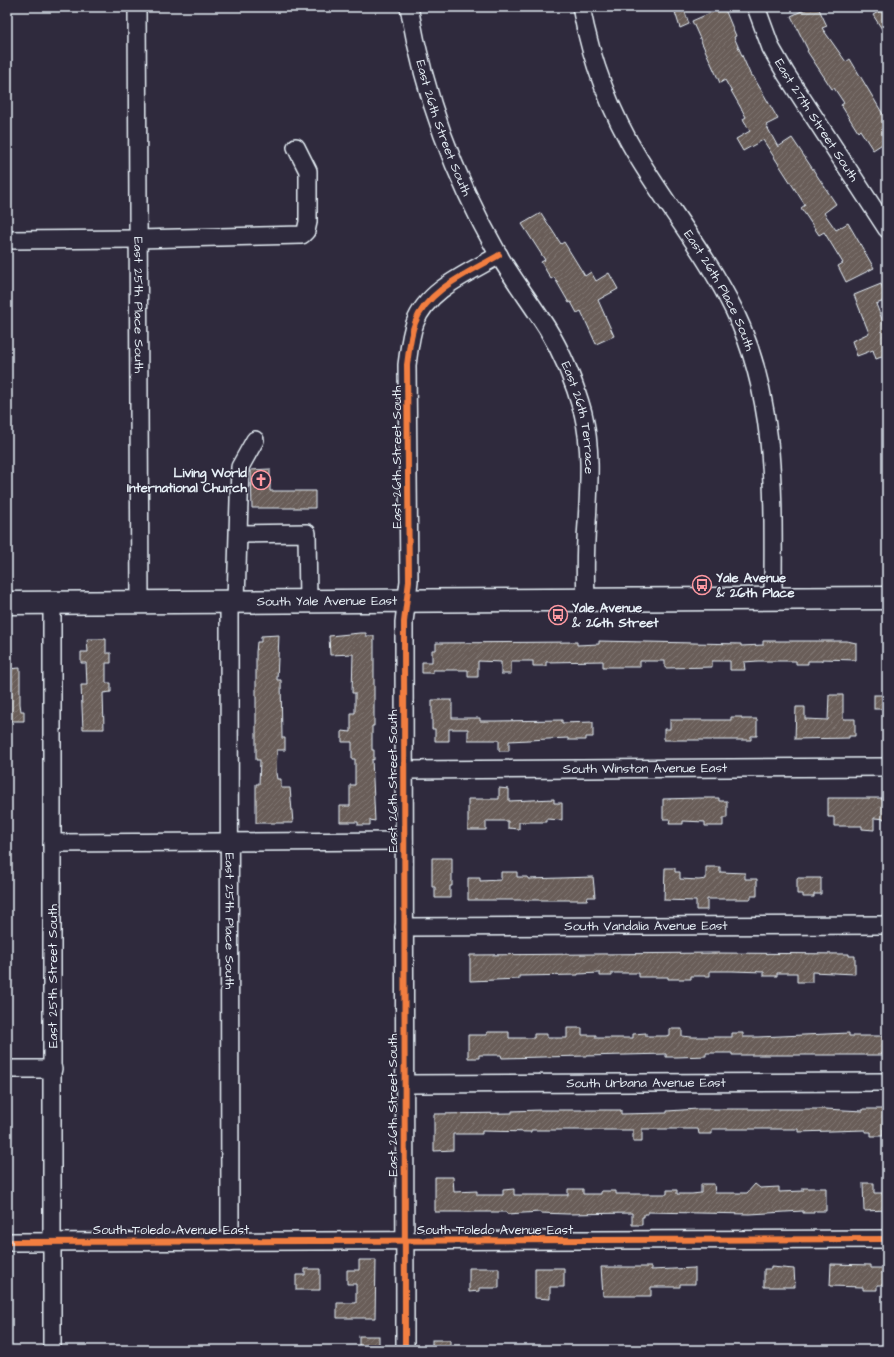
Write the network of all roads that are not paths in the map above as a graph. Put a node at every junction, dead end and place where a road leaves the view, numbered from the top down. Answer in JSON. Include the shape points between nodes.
{"nodes":[{"id":1,"x":137,"y":7,"type":"edge"},
{"id":2,"x":409,"y":7,"type":"edge"},
{"id":3,"x":581,"y":7,"type":"edge"},
{"id":4,"x":756,"y":7,"type":"edge"},
{"id":5,"x":296,"y":147,"type":"dead end"},
{"id":6,"x":887,"y":229,"type":"edge"},
{"id":7,"x":138,"y":239,"type":"junction"},
{"id":8,"x":7,"y":240,"type":"edge"},
{"id":9,"x":499,"y":255,"type":"junction"},
{"id":10,"x":255,"y":440,"type":"dead end"},
{"id":11,"x":239,"y":534,"type":"junction"},
{"id":12,"x":887,"y":598,"type":"edge"},
{"id":13,"x":773,"y":599,"type":"junction"},
{"id":14,"x":407,"y":600,"type":"junction"},
{"id":15,"x":586,"y":600,"type":"junction"},
{"id":16,"x":233,"y":601,"type":"junction"},
{"id":17,"x":308,"y":601,"type":"junction"},
{"id":18,"x":140,"y":602,"type":"junction"},
{"id":19,"x":7,"y":603,"type":"edge"},
{"id":20,"x":52,"y":603,"type":"junction"},
{"id":21,"x":887,"y":768,"type":"edge"},
{"id":22,"x":404,"y":770,"type":"junction"},
{"id":23,"x":404,"y":841,"type":"junction"},
{"id":24,"x":229,"y":842,"type":"junction"},
{"id":25,"x":52,"y":844,"type":"junction"},
{"id":26,"x":887,"y":925,"type":"edge"},
{"id":27,"x":404,"y":927,"type":"junction"},
{"id":28,"x":7,"y":1069,"type":"edge"},
{"id":29,"x":53,"y":1069,"type":"junction"},
{"id":30,"x":887,"y":1082,"type":"edge"},
{"id":31,"x":404,"y":1084,"type":"junction"},
{"id":32,"x":887,"y":1239,"type":"edge"},
{"id":33,"x":54,"y":1241,"type":"junction"},
{"id":34,"x":405,"y":1241,"type":"junction"},
{"id":35,"x":7,"y":1242,"type":"edge"},
{"id":36,"x":230,"y":1242,"type":"junction"},
{"id":37,"x":52,"y":1350,"type":"edge"},
{"id":38,"x":405,"y":1350,"type":"edge"}],
"edges":[{"from":1,"to":7,"type":"street","name":"East 25th Place South"},
{"from":2,"to":9,"type":"street","name":"East 26th Street South","via":[[428,92],[442,136],[460,180]]},
{"from":3,"to":13,"type":"street","name":"East 26th Place South","via":[[605,90],[621,126],[639,159],[715,275],[734,311],[756,368],[767,417],[771,454]]},
{"from":4,"to":6,"type":"street","name":"East 27th Street South","via":[[771,48],[786,74]]},
{"from":5,"to":7,"type":"street","via":[[308,171],[308,222],[302,235]]},
{"from":7,"to":8,"type":"street"},
{"from":7,"to":18,"type":"street","name":"East 25th Place South"},
{"from":9,"to":14,"type":"street","name":"East 26th Street South","via":[[437,293],[424,306],[415,322],[407,365]]},
{"from":9,"to":15,"type":"street","name":"East 26th Terrace","via":[[561,352],[583,412],[589,443],[590,468]]},
{"from":10,"to":11,"type":"street","name":"East 25th Place South","via":[[240,467]]},
{"from":11,"to":16,"type":"street","name":"East 25th Place South"},
{"from":11,"to":17,"type":"street","via":[[307,533]]},
{"from":12,"to":13,"type":"main road","name":"South Yale Avenue East"},
{"from":13,"to":15,"type":"main road","name":"South Yale Avenue East"},
{"from":14,"to":15,"type":"main road","name":"South Yale Avenue East"},
{"from":14,"to":17,"type":"main road","name":"South Yale Avenue East"},
{"from":14,"to":22,"type":"street","name":"East 26th Street South","via":[[404,622]]},
{"from":16,"to":17,"type":"main road","name":"South Yale Avenue East"},
{"from":16,"to":18,"type":"main road","name":"South Yale Avenue East"},
{"from":16,"to":24,"type":"street","name":"East 25th Place South"},
{"from":18,"to":20,"type":"main road","name":"South Yale Avenue East"},
{"from":19,"to":20,"type":"main road","name":"South Yale Avenue East"},
{"from":20,"to":25,"type":"street","name":"East 25th Street South"},
{"from":21,"to":22,"type":"street","name":"South Winston Avenue East"},
{"from":22,"to":23,"type":"street","name":"East 26th Street South"},
{"from":23,"to":24,"type":"street"},
{"from":23,"to":27,"type":"street","name":"East 26th Street South"},
{"from":24,"to":25,"type":"street"},
{"from":24,"to":36,"type":"street","name":"East 25th Place South"},
{"from":25,"to":29,"type":"street","name":"East 25th Street South"},
{"from":26,"to":27,"type":"street","name":"South Vandalia Avenue East"},
{"from":27,"to":31,"type":"street","name":"East 26th Street South"},
{"from":28,"to":29,"type":"street"},
{"from":29,"to":33,"type":"street","name":"East 25th Street South"},
{"from":30,"to":31,"type":"street","name":"South Urbana Avenue East"},
{"from":31,"to":34,"type":"street","name":"East 26th Street South"},
{"from":32,"to":34,"type":"street","name":"South Toledo Avenue East"},
{"from":33,"to":35,"type":"street","name":"South Toledo Avenue East"},
{"from":33,"to":36,"type":"street","name":"South Toledo Avenue East"},
{"from":33,"to":37,"type":"street","name":"East 25th Street South"},
{"from":34,"to":36,"type":"street","name":"South Toledo Avenue East"},
{"from":34,"to":38,"type":"street","name":"East 26th Street South"}]}
